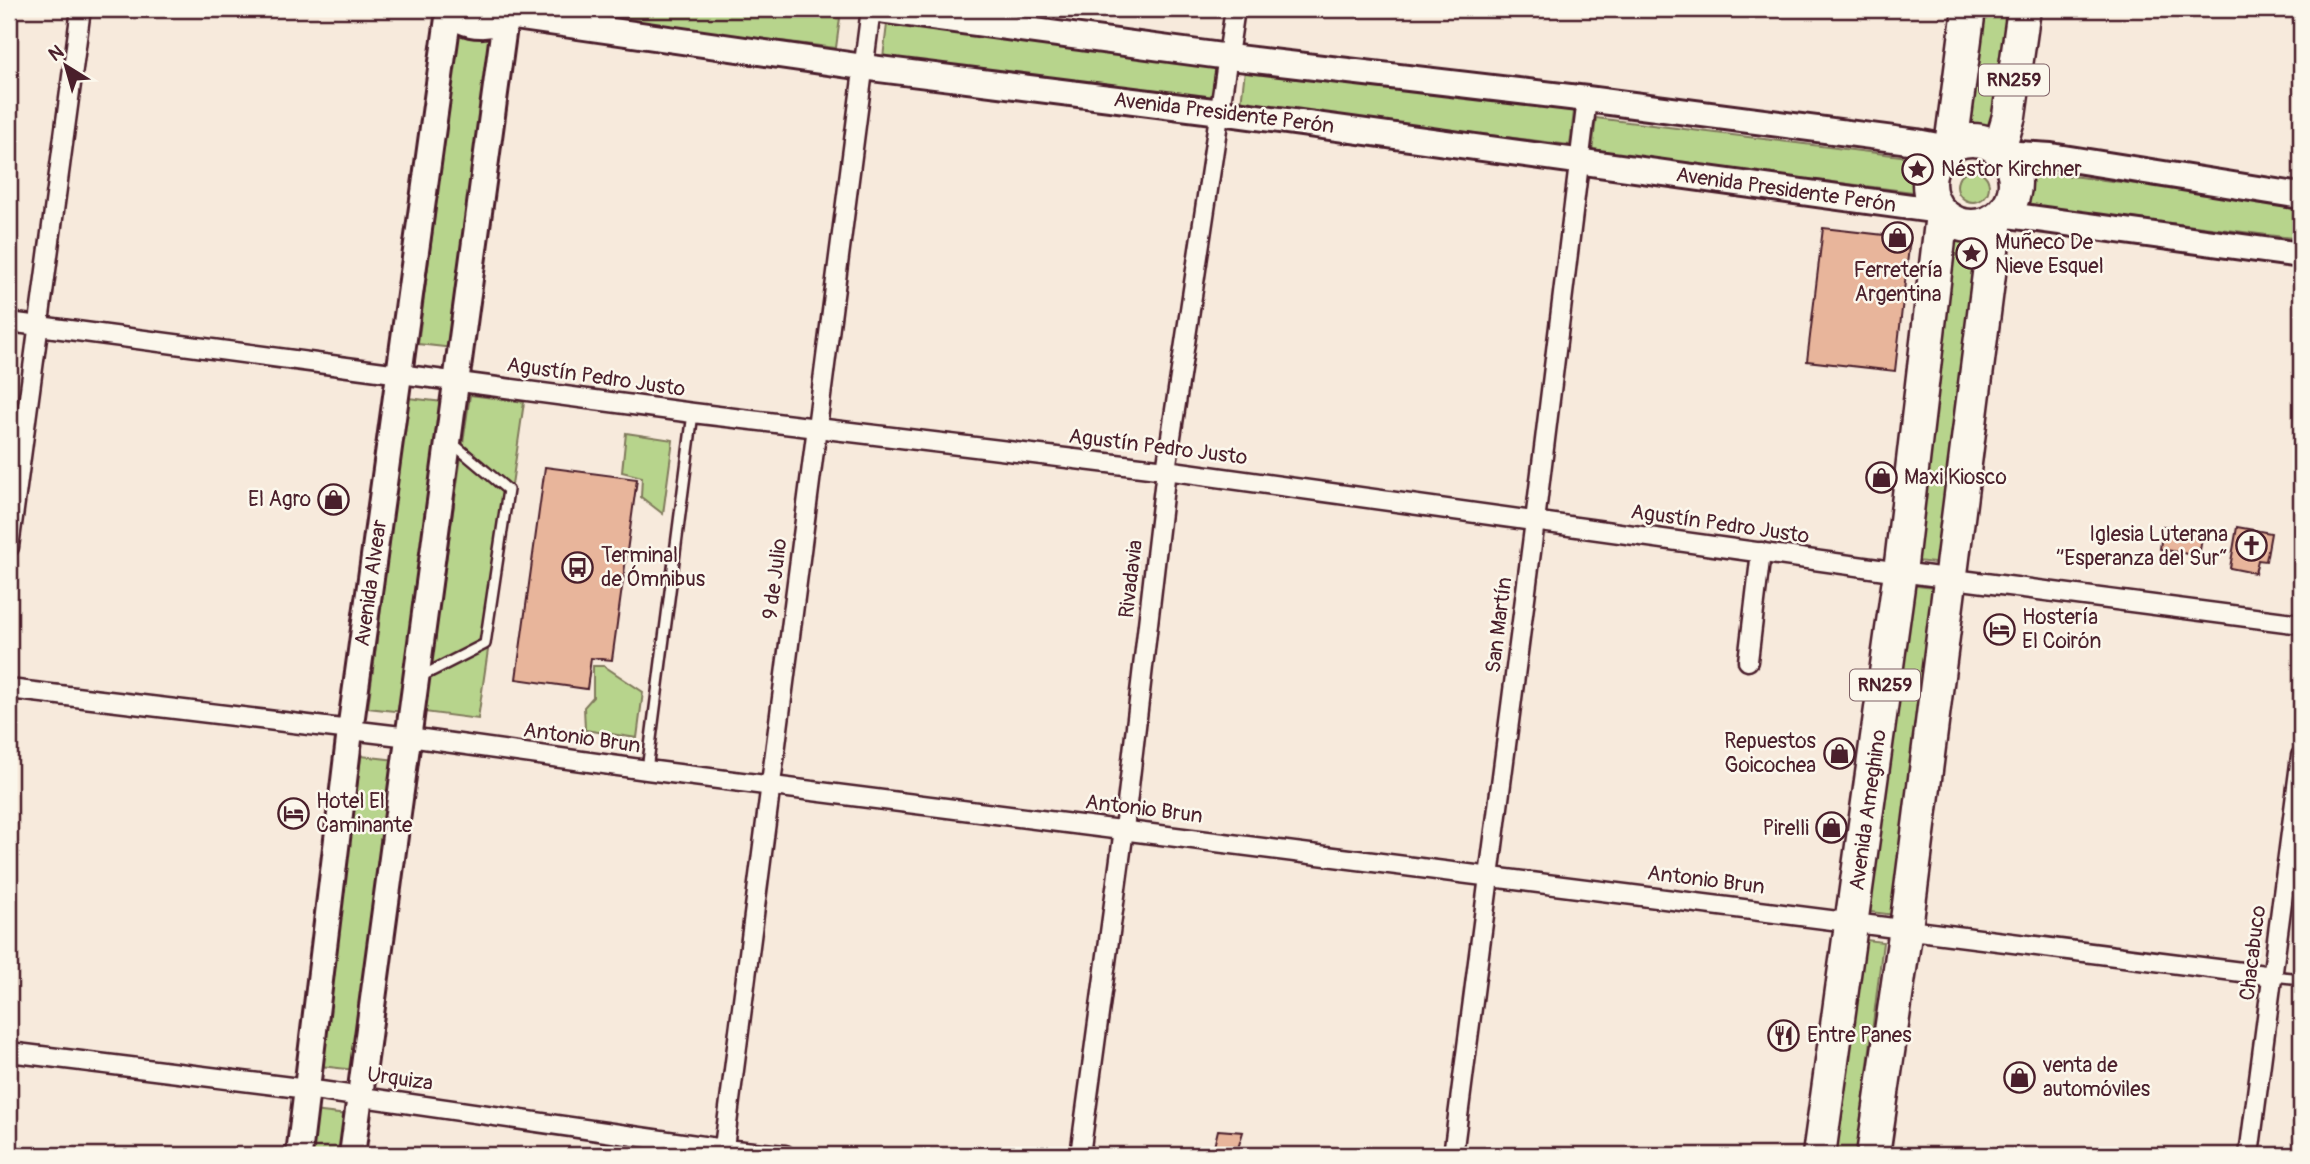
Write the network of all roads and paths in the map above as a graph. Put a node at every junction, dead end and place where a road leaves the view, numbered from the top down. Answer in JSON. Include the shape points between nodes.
{"nodes":[{"id":1,"x":81,"y":9,"type":"edge"},
{"id":2,"x":871,"y":9,"type":"edge"},
{"id":3,"x":1235,"y":9,"type":"edge"},
{"id":4,"x":1969,"y":9,"type":"edge"},
{"id":5,"x":2024,"y":9,"type":"edge"},
{"id":6,"x":448,"y":10,"type":"edge"},
{"id":7,"x":509,"y":14,"type":"edge"},
{"id":8,"x":1229,"y":57,"type":"junction"},
{"id":9,"x":863,"y":66,"type":"junction"},
{"id":10,"x":1587,"y":99,"type":"junction"},
{"id":11,"x":1221,"y":112,"type":"junction"},
{"id":12,"x":1950,"y":147,"type":"junction"},
{"id":13,"x":2001,"y":152,"type":"junction"},
{"id":14,"x":1581,"y":160,"type":"junction"},
{"id":15,"x":2301,"y":196,"type":"edge"},
{"id":16,"x":1941,"y":213,"type":"junction"},
{"id":17,"x":1999,"y":217,"type":"junction"},
{"id":18,"x":2301,"y":255,"type":"edge"},
{"id":19,"x":9,"y":321,"type":"edge"},
{"id":20,"x":38,"y":326,"type":"junction"},
{"id":21,"x":400,"y":373,"type":"junction"},
{"id":22,"x":456,"y":381,"type":"junction"},
{"id":23,"x":693,"y":413,"type":"junction"},
{"id":24,"x":817,"y":428,"type":"junction"},
{"id":25,"x":449,"y":440,"type":"junction"},
{"id":26,"x":1166,"y":470,"type":"junction"},
{"id":27,"x":1535,"y":521,"type":"junction"},
{"id":28,"x":9,"y":547,"type":"edge"},
{"id":29,"x":1761,"y":552,"type":"junction"},
{"id":30,"x":1900,"y":572,"type":"junction"},
{"id":31,"x":1951,"y":577,"type":"junction"},
{"id":32,"x":2301,"y":624,"type":"edge"},
{"id":33,"x":1748,"y":661,"type":"dead end"},
{"id":34,"x":417,"y":678,"type":"junction"},
{"id":35,"x":9,"y":689,"type":"edge"},
{"id":36,"x":350,"y":731,"type":"junction"},
{"id":37,"x":409,"y":737,"type":"junction"},
{"id":38,"x":2301,"y":756,"type":"edge"},
{"id":39,"x":647,"y":770,"type":"junction"},
{"id":40,"x":771,"y":785,"type":"junction"},
{"id":41,"x":1124,"y":829,"type":"junction"},
{"id":42,"x":1489,"y":876,"type":"junction"},
{"id":43,"x":1852,"y":922,"type":"junction"},
{"id":44,"x":1906,"y":928,"type":"junction"},
{"id":45,"x":2273,"y":976,"type":"junction"},
{"id":46,"x":2301,"y":979,"type":"edge"},
{"id":47,"x":9,"y":1052,"type":"edge"},
{"id":48,"x":307,"y":1089,"type":"junction"},
{"id":49,"x":360,"y":1096,"type":"junction"},
{"id":50,"x":724,"y":1152,"type":"edge"},
{"id":51,"x":299,"y":1155,"type":"edge"},
{"id":52,"x":352,"y":1155,"type":"edge"},
{"id":53,"x":785,"y":1155,"type":"edge"},
{"id":54,"x":1080,"y":1155,"type":"edge"},
{"id":55,"x":1453,"y":1155,"type":"edge"},
{"id":56,"x":1819,"y":1155,"type":"edge"},
{"id":57,"x":1873,"y":1155,"type":"edge"},
{"id":58,"x":2249,"y":1155,"type":"edge"}],
"edges":[{"from":1,"to":20,"type":"street"},
{"from":2,"to":8,"type":"main road"},
{"from":2,"to":9,"type":"street","name":"9 de Julio"},
{"from":3,"to":8,"type":"street","name":"Rivadavia"},
{"from":4,"to":12,"type":"highway","number":"RN259"},
{"from":5,"to":13,"type":"highway","number":"RN259"},
{"from":6,"to":7,"type":"main road","name":"Avenida Presidente Perón","via":[[471,25],[493,24]]},
{"from":6,"to":21,"type":"main road","name":"Avenida Alvear"},
{"from":7,"to":9,"type":"main road","name":"Avenida Presidente Perón"},
{"from":7,"to":22,"type":"main road"},
{"from":8,"to":10,"type":"main road"},
{"from":8,"to":11,"type":"street","name":"Rivadavia"},
{"from":9,"to":11,"type":"main road","name":"Avenida Presidente Perón"},
{"from":9,"to":24,"type":"street","name":"9 de Julio"},
{"from":10,"to":12,"type":"main road"},
{"from":10,"to":14,"type":"street","name":"San Martín"},
{"from":11,"to":14,"type":"main road","name":"Avenida Presidente Perón"},
{"from":11,"to":26,"type":"street","name":"Rivadavia"},
{"from":12,"to":13,"type":"highway","via":[[1977,141]]},
{"from":12,"to":16,"type":"highway","number":"RN259","via":[[1938,157],[1929,182],[1930,195]]},
{"from":13,"to":15,"type":"main road"},
{"from":13,"to":17,"type":"highway","number":"RN259","via":[[2015,180],[2014,195]]},
{"from":14,"to":16,"type":"main road","name":"Avenida Presidente Perón"},
{"from":14,"to":27,"type":"street","name":"San Martín"},
{"from":16,"to":17,"type":"highway","via":[[1957,224],[1971,226]]},
{"from":16,"to":30,"type":"highway","name":"Avenida Ameghino","number":"RN259"},
{"from":17,"to":18,"type":"main road"},
{"from":17,"to":31,"type":"highway","number":"RN259"},
{"from":19,"to":20,"type":"street","name":"Agustín Pedro Justo"},
{"from":20,"to":21,"type":"street","name":"Agustín Pedro Justo"},
{"from":20,"to":28,"type":"street"},
{"from":21,"to":22,"type":"street","name":"Agustín Pedro Justo"},
{"from":21,"to":36,"type":"main road","name":"Avenida Alvear"},
{"from":22,"to":23,"type":"street","name":"Agustín Pedro Justo"},
{"from":22,"to":25,"type":"main road"},
{"from":23,"to":24,"type":"street","name":"Agustín Pedro Justo"},
{"from":23,"to":39,"type":"lane"},
{"from":24,"to":26,"type":"street","name":"Agustín Pedro Justo"},
{"from":24,"to":40,"type":"street","name":"9 de Julio"},
{"from":25,"to":34,"type":"main road"},
{"from":25,"to":34,"type":"lane","via":[[508,490],[485,644]]},
{"from":26,"to":27,"type":"street","name":"Agustín Pedro Justo"},
{"from":26,"to":41,"type":"street","name":"Rivadavia"},
{"from":27,"to":29,"type":"street","name":"Agustín Pedro Justo"},
{"from":27,"to":42,"type":"street","name":"San Martín"},
{"from":29,"to":30,"type":"street","name":"Agustín Pedro Justo"},
{"from":29,"to":33,"type":"street"},
{"from":30,"to":31,"type":"street","name":"Agustín Pedro Justo"},
{"from":30,"to":43,"type":"highway","name":"Avenida Ameghino","number":"RN259"},
{"from":31,"to":32,"type":"street","name":"Agustín Pedro Justo"},
{"from":31,"to":44,"type":"highway","number":"RN259"},
{"from":34,"to":37,"type":"main road"},
{"from":35,"to":36,"type":"street","name":"Antonio Brun"},
{"from":36,"to":37,"type":"street","name":"Antonio Brun"},
{"from":36,"to":48,"type":"main road","name":"Avenida Alvear"},
{"from":37,"to":39,"type":"street","name":"Antonio Brun"},
{"from":37,"to":49,"type":"main road"},
{"from":38,"to":45,"type":"street","name":"Chacabuco"},
{"from":39,"to":40,"type":"street","name":"Antonio Brun"},
{"from":40,"to":41,"type":"street","name":"Antonio Brun"},
{"from":40,"to":50,"type":"street","name":"9 de Julio"},
{"from":41,"to":42,"type":"street","name":"Antonio Brun"},
{"from":41,"to":54,"type":"street","name":"Rivadavia"},
{"from":42,"to":43,"type":"street","name":"Antonio Brun"},
{"from":42,"to":55,"type":"street","name":"San Martín"},
{"from":43,"to":44,"type":"street","name":"Antonio Brun"},
{"from":43,"to":56,"type":"highway","name":"Avenida Ameghino","number":"RN259"},
{"from":44,"to":45,"type":"street","name":"Antonio Brun"},
{"from":44,"to":57,"type":"highway","number":"RN259"},
{"from":45,"to":46,"type":"lane"},
{"from":45,"to":58,"type":"street","name":"Chacabuco"},
{"from":47,"to":48,"type":"street","name":"Urquiza"},
{"from":48,"to":49,"type":"street","name":"Urquiza"},
{"from":48,"to":51,"type":"main road","name":"Avenida Alvear"},
{"from":49,"to":50,"type":"street","name":"Urquiza"},
{"from":49,"to":52,"type":"main road"},
{"from":50,"to":53,"type":"street","name":"Urquiza"}]}
